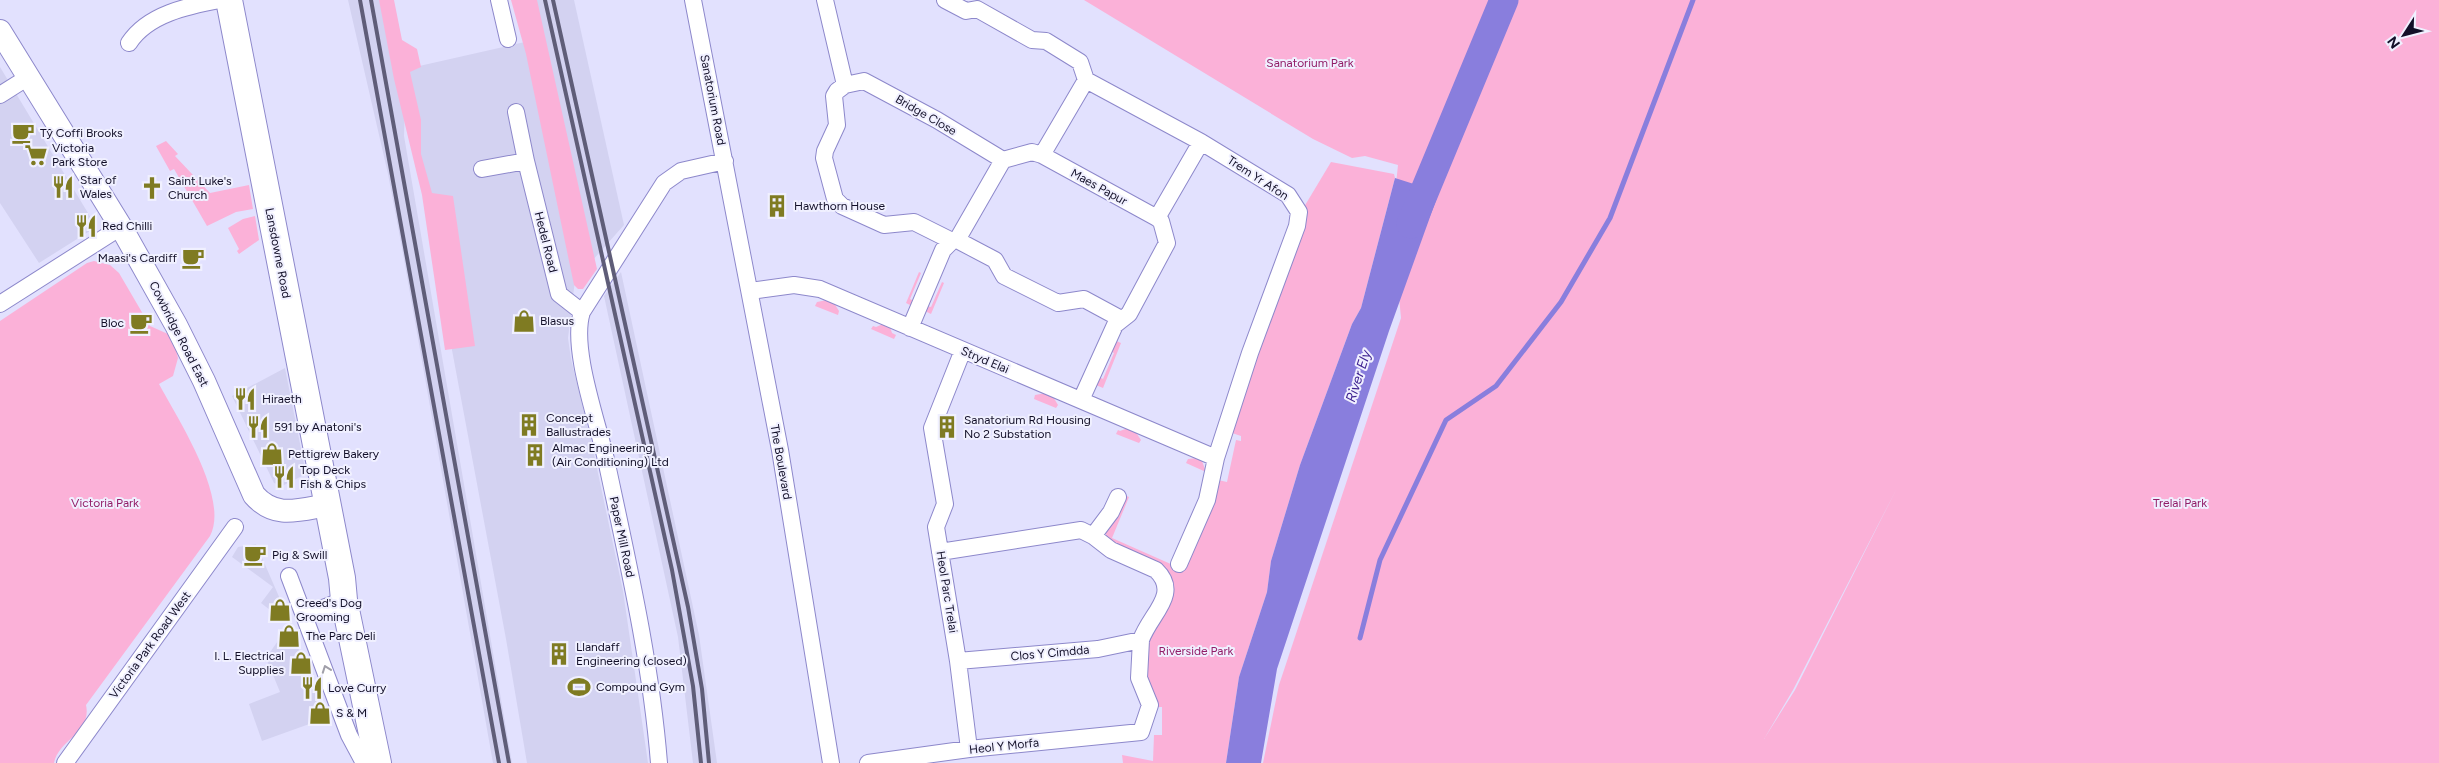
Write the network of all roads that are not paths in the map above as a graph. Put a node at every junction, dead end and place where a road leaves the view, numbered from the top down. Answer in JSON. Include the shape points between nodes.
{"nodes":[{"id":1,"x":220,"y":0,"type":"edge"},
{"id":2,"x":229,"y":0,"type":"edge"},
{"id":3,"x":499,"y":0,"type":"edge"},
{"id":4,"x":693,"y":0,"type":"edge"},
{"id":5,"x":826,"y":0,"type":"edge"},
{"id":6,"x":945,"y":0,"type":"edge"},
{"id":7,"x":0,"y":30,"type":"edge"},
{"id":8,"x":508,"y":39,"type":"dead end"},
{"id":9,"x":129,"y":43,"type":"dead end"},
{"id":10,"x":30,"y":76,"type":"junction"},
{"id":11,"x":1086,"y":80,"type":"junction"},
{"id":12,"x":845,"y":85,"type":"junction"},
{"id":13,"x":0,"y":94,"type":"edge"},
{"id":14,"x":516,"y":112,"type":"dead end"},
{"id":15,"x":1201,"y":142,"type":"junction"},
{"id":16,"x":1042,"y":155,"type":"junction"},
{"id":17,"x":1003,"y":160,"type":"junction"},
{"id":18,"x":526,"y":161,"type":"junction"},
{"id":19,"x":724,"y":161,"type":"junction"},
{"id":20,"x":482,"y":169,"type":"dead end"},
{"id":21,"x":1157,"y":218,"type":"junction"},
{"id":22,"x":122,"y":227,"type":"junction"},
{"id":23,"x":955,"y":241,"type":"junction"},
{"id":24,"x":750,"y":291,"type":"junction"},
{"id":25,"x":0,"y":304,"type":"edge"},
{"id":26,"x":582,"y":312,"type":"junction"},
{"id":27,"x":1121,"y":319,"type":"junction"},
{"id":28,"x":910,"y":328,"type":"junction"},
{"id":29,"x":963,"y":350,"type":"junction"},
{"id":30,"x":1081,"y":400,"type":"junction"},
{"id":31,"x":1216,"y":458,"type":"junction"},
{"id":32,"x":1118,"y":497,"type":"dead end"},
{"id":33,"x":326,"y":506,"type":"junction"},
{"id":34,"x":235,"y":527,"type":"dead end"},
{"id":35,"x":1093,"y":536,"type":"junction"},
{"id":36,"x":940,"y":552,"type":"junction"},
{"id":37,"x":1179,"y":564,"type":"dead end"},
{"id":38,"x":289,"y":576,"type":"dead end"},
{"id":39,"x":344,"y":600,"type":"junction"},
{"id":40,"x":305,"y":615,"type":"junction"},
{"id":41,"x":1141,"y":640,"type":"junction"},
{"id":42,"x":958,"y":661,"type":"junction"},
{"id":43,"x":969,"y":750,"type":"junction"},
{"id":44,"x":993,"y":756,"type":"edge"},
{"id":45,"x":65,"y":763,"type":"edge"},
{"id":46,"x":364,"y":763,"type":"edge"},
{"id":47,"x":378,"y":763,"type":"edge"},
{"id":48,"x":659,"y":763,"type":"edge"},
{"id":49,"x":831,"y":763,"type":"edge"},
{"id":50,"x":868,"y":763,"type":"edge"}],
"edges":[{"from":1,"to":9,"type":"street","via":[[170,12],[135,34]]},
{"from":2,"to":33,"type":"main road","name":"Lansdowne Road"},
{"from":3,"to":8,"type":"street"},
{"from":4,"to":19,"type":"street","name":"Sanatorium Road"},
{"from":5,"to":12,"type":"street"},
{"from":6,"to":11,"type":"street","via":[[966,11],[977,9],[1032,40],[1046,41],[1080,62]]},
{"from":7,"to":10,"type":"street","name":"Cowbridge Road East"},
{"from":10,"to":13,"type":"street"},
{"from":10,"to":22,"type":"street","name":"Cowbridge Road East"},
{"from":11,"to":15,"type":"street","name":"Trem Yr Afon"},
{"from":11,"to":16,"type":"street"},
{"from":12,"to":17,"type":"street","name":"Bridge Close","via":[[864,81]]},
{"from":12,"to":23,"type":"street","via":[[834,96],[837,125],[824,158],[835,200],[884,225],[914,222]]},
{"from":14,"to":18,"type":"street","name":"Hedel Road"},
{"from":15,"to":21,"type":"street"},
{"from":15,"to":31,"type":"street","name":"Trem Yr Afon","via":[[1288,195],[1299,212],[1297,226],[1256,334]]},
{"from":16,"to":17,"type":"street","via":[[1032,152]]},
{"from":16,"to":21,"type":"street","name":"Maes Papur"},
{"from":17,"to":23,"type":"street"},
{"from":18,"to":20,"type":"street"},
{"from":18,"to":26,"type":"street","name":"Hedel Road","via":[[559,294]]},
{"from":19,"to":24,"type":"street","name":"The Boulevard"},
{"from":19,"to":26,"type":"street","name":"Sanatorium Road","via":[[681,171],[664,183]]},
{"from":21,"to":27,"type":"street","via":[[1161,221],[1166,243],[1129,314]]},
{"from":22,"to":25,"type":"street"},
{"from":22,"to":33,"type":"street","name":"Cowbridge Road East","via":[[204,381],[254,494],[270,509],[283,511]]},
{"from":23,"to":27,"type":"street","via":[[995,260],[1004,276],[1058,303],[1084,299]]},
{"from":23,"to":28,"type":"street","via":[[943,250]]},
{"from":24,"to":28,"type":"street","name":"Stryd Elai","via":[[794,285],[810,287]]},
{"from":24,"to":49,"type":"street","name":"The Boulevard","via":[[780,450]]},
{"from":26,"to":48,"type":"street","name":"Paper Mill Road","via":[[580,348],[607,462],[646,657]]},
{"from":27,"to":30,"type":"street","via":[[1115,325]]},
{"from":28,"to":29,"type":"street","name":"Stryd Elai"},
{"from":29,"to":30,"type":"street","name":"Stryd Elai"},
{"from":29,"to":36,"type":"street","name":"Heol Parc Trelai","via":[[934,422],[945,504],[936,527]]},
{"from":30,"to":31,"type":"street","name":"Stryd Elai"},
{"from":31,"to":37,"type":"street","name":"Trem Yr Afon","via":[[1207,500]]},
{"from":32,"to":35,"type":"street"},
{"from":33,"to":39,"type":"main road"},
{"from":34,"to":45,"type":"street","name":"Victoria Park Road West"},
{"from":35,"to":36,"type":"street","via":[[1081,530]]},
{"from":35,"to":41,"type":"street","via":[[1111,550],[1156,570],[1166,582],[1166,596]]},
{"from":36,"to":42,"type":"street","name":"Heol Parc Trelai"},
{"from":38,"to":40,"type":"street"},
{"from":39,"to":40,"type":"street"},
{"from":39,"to":47,"type":"main road"},
{"from":46,"to":40,"type":"street","one_way":true,"via":[[349,735]]},
{"from":41,"to":42,"type":"street","name":"Clos Y Cimdda","via":[[1098,649]]},
{"from":41,"to":44,"type":"street","name":"Heol Y Morfa","via":[[1138,678],[1150,705],[1141,732]]},
{"from":42,"to":43,"type":"street","name":"Heol Parc Trelai"},
{"from":43,"to":44,"type":"street","name":"Heol Y Morfa"},
{"from":43,"to":50,"type":"street","name":"Heol Y Morfa"}]}
